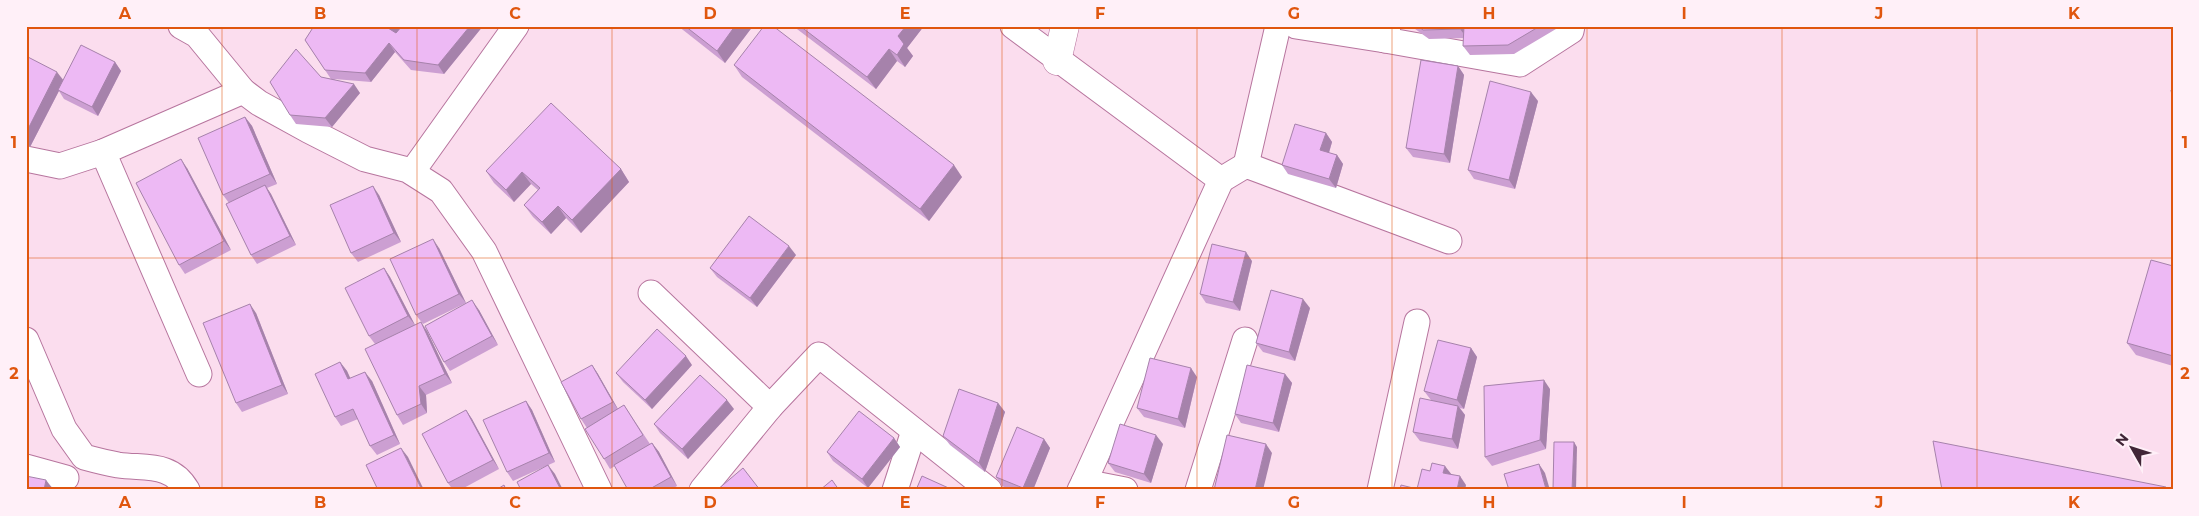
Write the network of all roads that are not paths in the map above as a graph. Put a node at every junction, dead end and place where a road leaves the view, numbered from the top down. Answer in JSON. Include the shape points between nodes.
{"nodes":[{"id":1,"x":181,"y":26,"type":"edge"},
{"id":2,"x":516,"y":26,"type":"edge"},
{"id":3,"x":1013,"y":26,"type":"edge"},
{"id":4,"x":1065,"y":26,"type":"edge"},
{"id":5,"x":1278,"y":26,"type":"edge"},
{"id":6,"x":1296,"y":26,"type":"edge"},
{"id":7,"x":1572,"y":26,"type":"edge"},
{"id":8,"x":1386,"y":33,"type":"edge"},
{"id":9,"x":1057,"y":61,"type":"junction"},
{"id":10,"x":243,"y":91,"type":"junction"},
{"id":11,"x":103,"y":152,"type":"junction"},
{"id":12,"x":28,"y":161,"type":"edge"},
{"id":13,"x":1246,"y":164,"type":"junction"},
{"id":14,"x":412,"y":172,"type":"junction"},
{"id":15,"x":1221,"y":180,"type":"junction"},
{"id":16,"x":1449,"y":241,"type":"dead end"},
{"id":17,"x":651,"y":293,"type":"dead end"},
{"id":18,"x":1417,"y":322,"type":"dead end"},
{"id":19,"x":26,"y":340,"type":"edge"},
{"id":20,"x":1245,"y":340,"type":"dead end"},
{"id":21,"x":199,"y":374,"type":"dead end"},
{"id":22,"x":770,"y":407,"type":"junction"},
{"id":23,"x":914,"y":431,"type":"junction"},
{"id":24,"x":84,"y":457,"type":"junction"},
{"id":25,"x":26,"y":467,"type":"edge"},
{"id":26,"x":66,"y":484,"type":"edge"},
{"id":27,"x":1082,"y":486,"type":"edge"},
{"id":28,"x":187,"y":490,"type":"edge"},
{"id":29,"x":599,"y":490,"type":"edge"},
{"id":30,"x":702,"y":490,"type":"edge"},
{"id":31,"x":895,"y":490,"type":"edge"},
{"id":32,"x":989,"y":490,"type":"edge"},
{"id":33,"x":1125,"y":490,"type":"edge"},
{"id":34,"x":1198,"y":490,"type":"edge"},
{"id":35,"x":1380,"y":490,"type":"edge"}],
"edges":[{"from":1,"to":10,"type":"street","via":[[198,35]]},
{"from":2,"to":14,"type":"street"},
{"from":3,"to":9,"type":"street"},
{"from":4,"to":9,"type":"street"},
{"from":5,"to":13,"type":"street"},
{"from":6,"to":8,"type":"street"},
{"from":7,"to":8,"type":"street","via":[[1571,32],[1520,64]]},
{"from":9,"to":15,"type":"street"},
{"from":10,"to":11,"type":"street"},
{"from":10,"to":14,"type":"street","via":[[259,104],[365,159]]},
{"from":11,"to":12,"type":"street","via":[[60,166]]},
{"from":11,"to":21,"type":"street"},
{"from":13,"to":15,"type":"street"},
{"from":13,"to":16,"type":"street"},
{"from":14,"to":29,"type":"street","via":[[441,191],[484,251]]},
{"from":15,"to":27,"type":"street"},
{"from":17,"to":22,"type":"street"},
{"from":18,"to":35,"type":"street"},
{"from":19,"to":24,"type":"street","via":[[64,430]]},
{"from":20,"to":34,"type":"street"},
{"from":22,"to":23,"type":"street","via":[[819,355]]},
{"from":22,"to":30,"type":"street"},
{"from":23,"to":31,"type":"street"},
{"from":23,"to":32,"type":"street"},
{"from":24,"to":26,"type":"street"},
{"from":24,"to":28,"type":"street","via":[[118,465],[162,468],[181,479]]},
{"from":25,"to":26,"type":"street"},
{"from":27,"to":33,"type":"street"}]}
